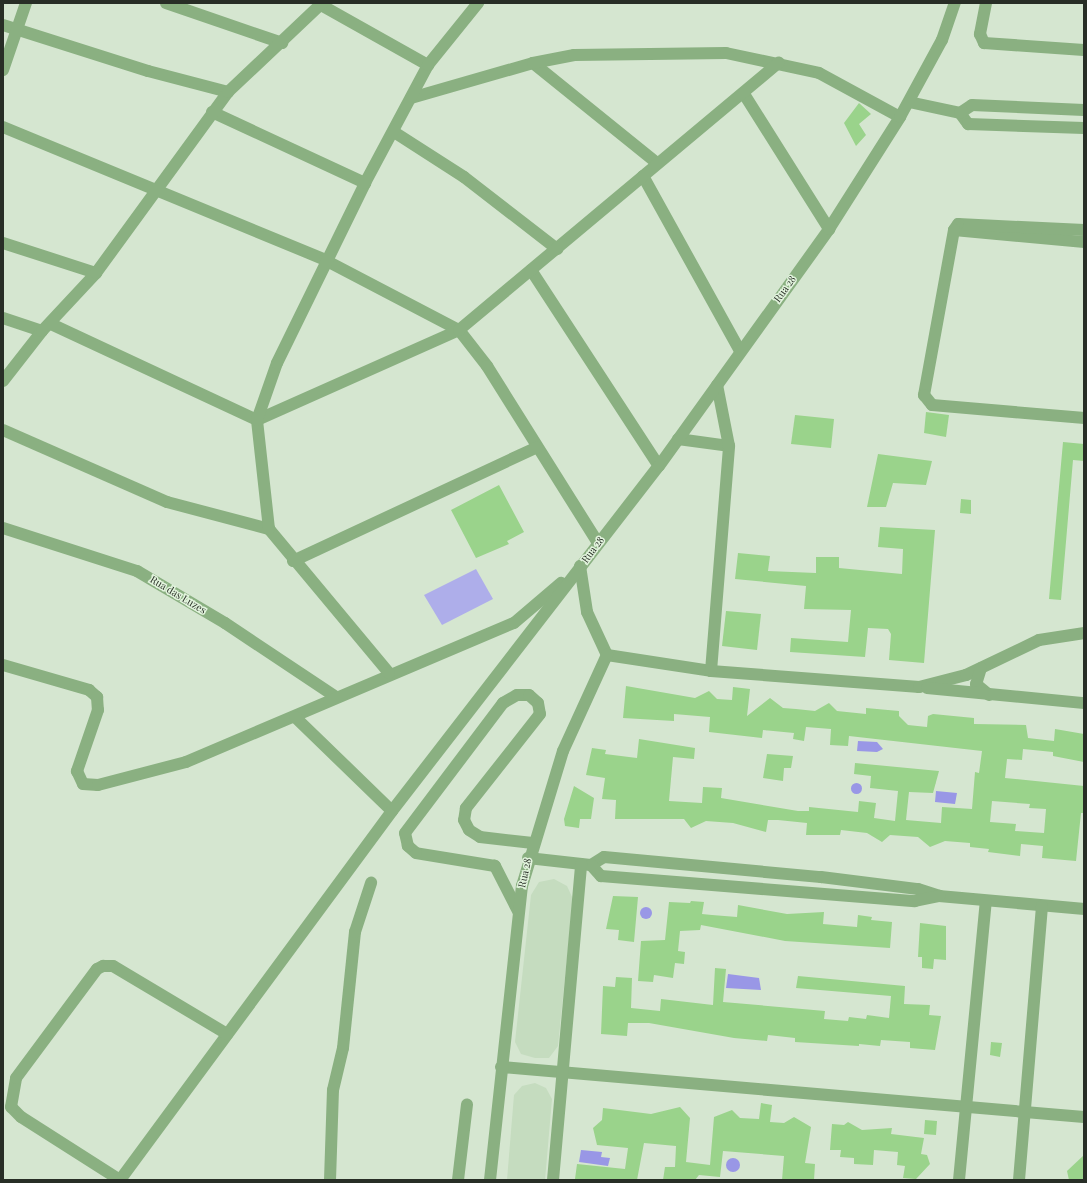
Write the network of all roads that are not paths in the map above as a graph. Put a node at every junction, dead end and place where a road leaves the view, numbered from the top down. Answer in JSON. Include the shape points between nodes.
{"nodes":[{"id":1,"x":26,"y":3,"type":"edge"},
{"id":2,"x":166,"y":3,"type":"edge"},
{"id":3,"x":478,"y":3,"type":"edge"},
{"id":4,"x":955,"y":3,"type":"edge"},
{"id":5,"x":986,"y":3,"type":"edge"},
{"id":6,"x":321,"y":4,"type":"edge"},
{"id":7,"x":3,"y":25,"type":"edge"},
{"id":8,"x":18,"y":29,"type":"junction"},
{"id":9,"x":282,"y":43,"type":"junction"},
{"id":10,"x":1084,"y":50,"type":"edge"},
{"id":11,"x":780,"y":62,"type":"junction"},
{"id":12,"x":533,"y":63,"type":"junction"},
{"id":13,"x":428,"y":65,"type":"junction"},
{"id":14,"x":3,"y":70,"type":"edge"},
{"id":15,"x":228,"y":92,"type":"junction"},
{"id":16,"x":744,"y":94,"type":"junction"},
{"id":17,"x":412,"y":98,"type":"junction"},
{"id":18,"x":909,"y":102,"type":"junction"},
{"id":19,"x":1084,"y":110,"type":"edge"},
{"id":20,"x":212,"y":112,"type":"junction"},
{"id":21,"x":960,"y":113,"type":"junction"},
{"id":22,"x":900,"y":117,"type":"junction"},
{"id":23,"x":3,"y":127,"type":"edge"},
{"id":24,"x":1084,"y":128,"type":"edge"},
{"id":25,"x":394,"y":132,"type":"junction"},
{"id":26,"x":657,"y":163,"type":"junction"},
{"id":27,"x":643,"y":176,"type":"junction"},
{"id":28,"x":365,"y":183,"type":"junction"},
{"id":29,"x":156,"y":188,"type":"junction"},
{"id":30,"x":829,"y":229,"type":"junction"},
{"id":31,"x":954,"y":230,"type":"junction"},
{"id":32,"x":1084,"y":230,"type":"edge"},
{"id":33,"x":1084,"y":242,"type":"edge"},
{"id":34,"x":3,"y":243,"type":"edge"},
{"id":35,"x":557,"y":249,"type":"junction"},
{"id":36,"x":325,"y":260,"type":"junction"},
{"id":37,"x":531,"y":270,"type":"junction"},
{"id":38,"x":96,"y":273,"type":"junction"},
{"id":39,"x":3,"y":318,"type":"edge"},
{"id":40,"x":47,"y":327,"type":"junction"},
{"id":41,"x":459,"y":330,"type":"junction"},
{"id":42,"x":740,"y":350,"type":"junction"},
{"id":43,"x":3,"y":381,"type":"edge"},
{"id":44,"x":717,"y":385,"type":"junction"},
{"id":45,"x":1084,"y":418,"type":"edge"},
{"id":46,"x":257,"y":420,"type":"junction"},
{"id":47,"x":3,"y":430,"type":"edge"},
{"id":48,"x":678,"y":439,"type":"junction"},
{"id":49,"x":729,"y":446,"type":"junction"},
{"id":50,"x":537,"y":447,"type":"junction"},
{"id":51,"x":659,"y":466,"type":"junction"},
{"id":52,"x":3,"y":528,"type":"edge"},
{"id":53,"x":270,"y":529,"type":"junction"},
{"id":54,"x":598,"y":543,"type":"junction"},
{"id":55,"x":293,"y":561,"type":"junction"},
{"id":56,"x":580,"y":566,"type":"junction"},
{"id":57,"x":1084,"y":633,"type":"edge"},
{"id":58,"x":607,"y":655,"type":"junction"},
{"id":59,"x":3,"y":665,"type":"edge"},
{"id":60,"x":981,"y":668,"type":"junction"},
{"id":61,"x":711,"y":671,"type":"junction"},
{"id":62,"x":389,"y":673,"type":"junction"},
{"id":63,"x":920,"y":687,"type":"junction"},
{"id":64,"x":989,"y":696,"type":"junction"},
{"id":65,"x":336,"y":697,"type":"junction"},
{"id":66,"x":1084,"y":703,"type":"edge"},
{"id":67,"x":295,"y":718,"type":"junction"},
{"id":68,"x":392,"y":810,"type":"junction"},
{"id":69,"x":533,"y":843,"type":"junction"},
{"id":70,"x":528,"y":858,"type":"junction"},
{"id":71,"x":586,"y":864,"type":"junction"},
{"id":72,"x":371,"y":883,"type":"dead end"},
{"id":73,"x":939,"y":896,"type":"junction"},
{"id":74,"x":986,"y":901,"type":"junction"},
{"id":75,"x":1042,"y":906,"type":"junction"},
{"id":76,"x":1084,"y":909,"type":"edge"},
{"id":77,"x":518,"y":911,"type":"junction"},
{"id":78,"x":227,"y":1034,"type":"junction"},
{"id":79,"x":500,"y":1067,"type":"junction"},
{"id":80,"x":561,"y":1072,"type":"junction"},
{"id":81,"x":467,"y":1105,"type":"dead end"},
{"id":82,"x":966,"y":1108,"type":"junction"},
{"id":83,"x":1024,"y":1112,"type":"junction"},
{"id":84,"x":1084,"y":1117,"type":"edge"},
{"id":85,"x":120,"y":1180,"type":"edge"},
{"id":86,"x":330,"y":1180,"type":"edge"},
{"id":87,"x":458,"y":1180,"type":"edge"},
{"id":88,"x":490,"y":1180,"type":"edge"},
{"id":89,"x":553,"y":1180,"type":"edge"},
{"id":90,"x":959,"y":1180,"type":"edge"},
{"id":91,"x":1019,"y":1180,"type":"edge"}],
"edges":[{"from":1,"to":8,"type":"street"},
{"from":2,"to":9,"type":"street"},
{"from":3,"to":13,"type":"street"},
{"from":4,"to":18,"type":"street","name":"Rua 28","via":[[942,40]]},
{"from":5,"to":10,"type":"street","via":[[980,34],[984,43]]},
{"from":6,"to":9,"type":"street"},
{"from":6,"to":13,"type":"street"},
{"from":7,"to":8,"type":"street"},
{"from":8,"to":14,"type":"street"},
{"from":8,"to":15,"type":"street","via":[[148,71]]},
{"from":9,"to":15,"type":"street"},
{"from":11,"to":12,"type":"street","via":[[726,53],[574,55]]},
{"from":11,"to":16,"type":"street"},
{"from":11,"to":22,"type":"street","via":[[819,73]]},
{"from":12,"to":17,"type":"street"},
{"from":12,"to":26,"type":"street"},
{"from":13,"to":17,"type":"street"},
{"from":15,"to":20,"type":"street"},
{"from":16,"to":26,"type":"street"},
{"from":16,"to":30,"type":"street"},
{"from":17,"to":25,"type":"street"},
{"from":18,"to":21,"type":"street"},
{"from":18,"to":22,"type":"street","name":"Rua 28"},
{"from":19,"to":21,"type":"street","via":[[972,105]]},
{"from":20,"to":28,"type":"street"},
{"from":20,"to":29,"type":"street"},
{"from":21,"to":24,"type":"street","via":[[968,124]]},
{"from":22,"to":30,"type":"street","name":"Rua 28"},
{"from":23,"to":29,"type":"street"},
{"from":25,"to":28,"type":"street"},
{"from":25,"to":35,"type":"street","via":[[464,177]]},
{"from":26,"to":27,"type":"street"},
{"from":27,"to":35,"type":"street"},
{"from":27,"to":42,"type":"street"},
{"from":28,"to":36,"type":"street"},
{"from":29,"to":36,"type":"street"},
{"from":29,"to":38,"type":"street"},
{"from":30,"to":42,"type":"street","name":"Rua 28"},
{"from":31,"to":32,"type":"street","via":[[964,222]]},
{"from":31,"to":33,"type":"street"},
{"from":31,"to":45,"type":"street","via":[[924,395],[926,400],[932,405]]},
{"from":34,"to":38,"type":"street"},
{"from":35,"to":37,"type":"street"},
{"from":36,"to":41,"type":"street"},
{"from":36,"to":46,"type":"street","via":[[277,363]]},
{"from":37,"to":41,"type":"street"},
{"from":37,"to":51,"type":"street"},
{"from":38,"to":40,"type":"street"},
{"from":39,"to":40,"type":"street"},
{"from":40,"to":43,"type":"street"},
{"from":40,"to":46,"type":"street"},
{"from":41,"to":46,"type":"street"},
{"from":41,"to":50,"type":"street","via":[[487,366]]},
{"from":42,"to":44,"type":"street","name":"Rua 28"},
{"from":44,"to":48,"type":"street","name":"Rua 28"},
{"from":44,"to":49,"type":"street"},
{"from":46,"to":53,"type":"street"},
{"from":47,"to":53,"type":"street","via":[[167,502]]},
{"from":48,"to":49,"type":"street"},
{"from":48,"to":51,"type":"street","name":"Rua 28"},
{"from":49,"to":61,"type":"street"},
{"from":50,"to":54,"type":"street"},
{"from":50,"to":55,"type":"street"},
{"from":51,"to":54,"type":"street","name":"Rua 28"},
{"from":52,"to":65,"type":"street","name":"Rua das Luzes","via":[[136,571],[224,623]]},
{"from":53,"to":55,"type":"street"},
{"from":54,"to":56,"type":"street","name":"Rua 28"},
{"from":55,"to":62,"type":"street"},
{"from":56,"to":58,"type":"street","name":"Rua 28","via":[[587,612]]},
{"from":56,"to":62,"type":"street","via":[[514,623]]},
{"from":56,"to":68,"type":"street"},
{"from":57,"to":60,"type":"street","via":[[1039,640]]},
{"from":58,"to":61,"type":"street"},
{"from":58,"to":69,"type":"street","name":"Rua 28","via":[[563,751]]},
{"from":59,"to":67,"type":"street","via":[[89,690],[97,697],[98,710],[77,770],[83,784],[98,785],[186,762]]},
{"from":60,"to":63,"type":"street","via":[[966,675]]},
{"from":60,"to":64,"type":"street","via":[[976,684]]},
{"from":61,"to":63,"type":"street"},
{"from":62,"to":65,"type":"street"},
{"from":63,"to":64,"type":"street"},
{"from":64,"to":66,"type":"street"},
{"from":65,"to":67,"type":"street"},
{"from":67,"to":68,"type":"street"},
{"from":68,"to":78,"type":"street"},
{"from":69,"to":70,"type":"street","name":"Rua 28"},
{"from":69,"to":77,"type":"street","via":[[480,837],[470,830],[464,820],[466,808],[540,714],[538,703],[529,695],[517,695],[503,703],[405,833],[408,846],[416,853],[495,866]]},
{"from":70,"to":71,"type":"street"},
{"from":70,"to":77,"type":"street","name":"Rua 28"},
{"from":71,"to":73,"type":"street","via":[[604,857],[918,889]]},
{"from":71,"to":73,"type":"street","via":[[601,876],[915,901]]},
{"from":71,"to":80,"type":"street"},
{"from":72,"to":86,"type":"street","via":[[356,932],[343,1048],[333,1090]]},
{"from":73,"to":74,"type":"street"},
{"from":74,"to":75,"type":"street"},
{"from":74,"to":82,"type":"street"},
{"from":75,"to":76,"type":"street"},
{"from":75,"to":83,"type":"street"},
{"from":77,"to":79,"type":"street","name":"Rua 28"},
{"from":78,"to":85,"type":"street"},
{"from":78,"to":85,"type":"street","via":[[113,966],[103,966],[97,968],[16,1078],[11,1107],[21,1117]]},
{"from":79,"to":80,"type":"street"},
{"from":79,"to":88,"type":"street","name":"Rua 28"},
{"from":80,"to":82,"type":"street"},
{"from":80,"to":89,"type":"street"},
{"from":81,"to":87,"type":"street"},
{"from":82,"to":83,"type":"street"},
{"from":82,"to":90,"type":"street"},
{"from":83,"to":84,"type":"street"},
{"from":83,"to":91,"type":"street"}]}
